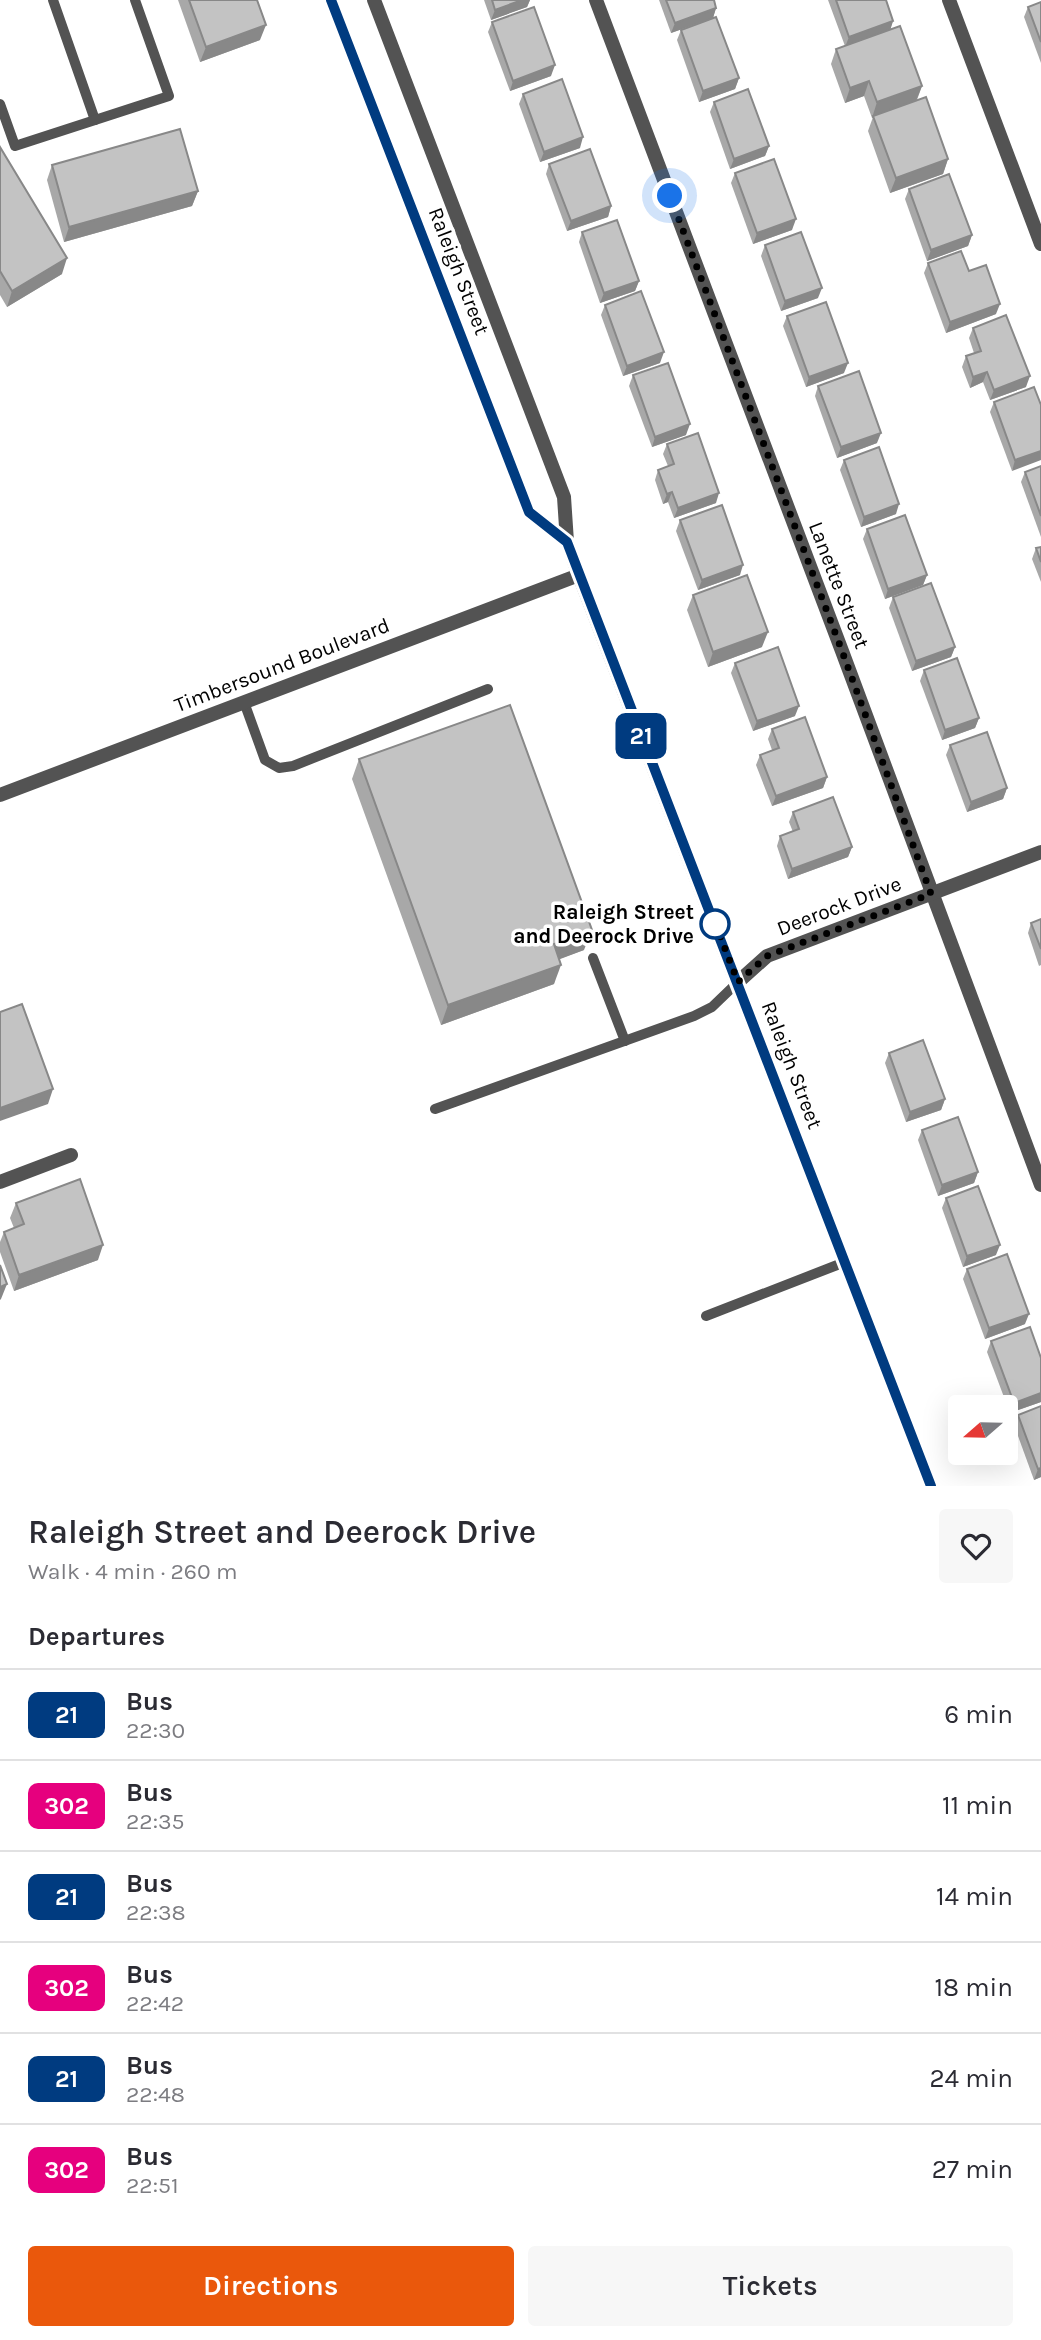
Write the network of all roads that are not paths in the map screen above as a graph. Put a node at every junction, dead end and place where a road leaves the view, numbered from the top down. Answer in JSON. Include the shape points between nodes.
{"nodes":[{"id":1,"x":53,"y":0,"type":"edge"},
{"id":2,"x":135,"y":0,"type":"edge"},
{"id":3,"x":331,"y":0,"type":"edge"},
{"id":4,"x":374,"y":0,"type":"edge"},
{"id":5,"x":596,"y":0,"type":"edge"},
{"id":6,"x":949,"y":0,"type":"edge"},
{"id":7,"x":0,"y":104,"type":"edge"},
{"id":8,"x":95,"y":120,"type":"junction"},
{"id":9,"x":1041,"y":244,"type":"edge"},
{"id":10,"x":567,"y":542,"type":"junction"},
{"id":11,"x":579,"y":575,"type":"junction"},
{"id":12,"x":488,"y":689,"type":"dead end"},
{"id":13,"x":244,"y":702,"type":"junction"},
{"id":14,"x":0,"y":795,"type":"edge"},
{"id":15,"x":1041,"y":852,"type":"edge"},
{"id":16,"x":931,"y":894,"type":"junction"},
{"id":17,"x":593,"y":958,"type":"dead end"},
{"id":18,"x":738,"y":982,"type":"junction"},
{"id":19,"x":625,"y":1041,"type":"junction"},
{"id":20,"x":435,"y":1109,"type":"dead end"},
{"id":21,"x":71,"y":1154,"type":"dead end"},
{"id":22,"x":0,"y":1182,"type":"edge"},
{"id":23,"x":1041,"y":1185,"type":"edge"},
{"id":24,"x":845,"y":1262,"type":"junction"},
{"id":25,"x":706,"y":1316,"type":"dead end"},
{"id":26,"x":931,"y":1486,"type":"edge"}],
"edges":[{"from":1,"to":8,"type":"lane"},
{"from":2,"to":8,"type":"lane","via":[[169,96]]},
{"from":3,"to":10,"type":"street","name":"Raleigh Street","via":[[529,512]]},
{"from":4,"to":10,"type":"street","name":"Raleigh Street","via":[[564,497]]},
{"from":5,"to":16,"type":"street","name":"Lanette Street"},
{"from":6,"to":9,"type":"street"},
{"from":7,"to":8,"type":"lane","via":[[15,146]]},
{"from":10,"to":11,"type":"street","name":"Raleigh Street"},
{"from":11,"to":13,"type":"street","name":"Timbersound Boulevard"},
{"from":11,"to":18,"type":"street","name":"Raleigh Street"},
{"from":12,"to":13,"type":"lane","via":[[279,768],[265,760]]},
{"from":13,"to":14,"type":"street","name":"Timbersound Boulevard"},
{"from":15,"to":16,"type":"street","name":"Deerock Drive"},
{"from":16,"to":18,"type":"street","name":"Deerock Drive","via":[[767,956]]},
{"from":16,"to":23,"type":"street","name":"Lanette Street"},
{"from":17,"to":19,"type":"lane"},
{"from":18,"to":19,"type":"lane","via":[[712,1007]]},
{"from":18,"to":24,"type":"street","name":"Raleigh Street"},
{"from":19,"to":20,"type":"lane"},
{"from":21,"to":22,"type":"street"},
{"from":24,"to":25,"type":"lane"},
{"from":24,"to":26,"type":"street","name":"Raleigh Street"}]}
